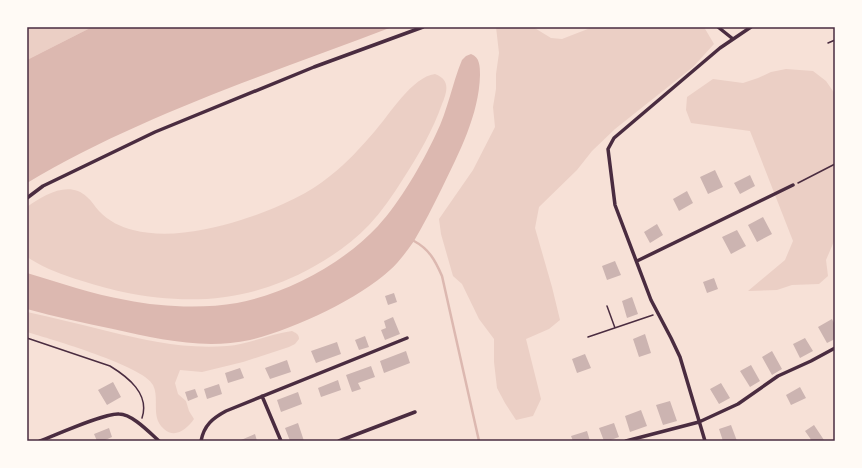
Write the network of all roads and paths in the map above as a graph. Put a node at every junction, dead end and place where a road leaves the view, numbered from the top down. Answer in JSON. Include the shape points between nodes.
{"nodes":[{"id":1,"x":423,"y":27,"type":"edge"},
{"id":2,"x":718,"y":27,"type":"edge"},
{"id":3,"x":752,"y":27,"type":"edge"},
{"id":4,"x":733,"y":39,"type":"junction"},
{"id":5,"x":835,"y":40,"type":"edge"},
{"id":6,"x":828,"y":43,"type":"dead end"},
{"id":7,"x":835,"y":164,"type":"edge"},
{"id":8,"x":793,"y":185,"type":"joint"},
{"id":9,"x":27,"y":198,"type":"edge"},
{"id":10,"x":637,"y":261,"type":"junction"},
{"id":11,"x":606,"y":306,"type":"dead end"},
{"id":12,"x":658,"y":313,"type":"junction"},
{"id":13,"x":615,"y":328,"type":"junction"},
{"id":14,"x":588,"y":337,"type":"dead end"},
{"id":15,"x":27,"y":338,"type":"edge"},
{"id":16,"x":407,"y":338,"type":"dead end"},
{"id":17,"x":835,"y":348,"type":"edge"},
{"id":18,"x":262,"y":396,"type":"junction"},
{"id":19,"x":415,"y":412,"type":"dead end"},
{"id":20,"x":139,"y":422,"type":"junction"},
{"id":21,"x":699,"y":422,"type":"junction"},
{"id":22,"x":40,"y":441,"type":"edge"},
{"id":23,"x":159,"y":441,"type":"edge"},
{"id":24,"x":201,"y":441,"type":"edge"},
{"id":25,"x":281,"y":441,"type":"edge"},
{"id":26,"x":339,"y":441,"type":"edge"},
{"id":27,"x":626,"y":441,"type":"edge"},
{"id":28,"x":705,"y":441,"type":"edge"}],
"edges":[{"from":1,"to":9,"type":"street","via":[[314,67],[155,132],[44,186]]},
{"from":2,"to":4,"type":"street"},
{"from":3,"to":4,"type":"street"},
{"from":4,"to":10,"type":"street","via":[[614,138],[608,149],[615,205]]},
{"from":5,"to":6,"type":"path"},
{"from":7,"to":8,"type":"path"},
{"from":8,"to":10,"type":"street"},
{"from":10,"to":12,"type":"street"},
{"from":11,"to":13,"type":"path"},
{"from":12,"to":13,"type":"path"},
{"from":12,"to":21,"type":"street","via":[[680,357]]},
{"from":13,"to":14,"type":"path"},
{"from":15,"to":20,"type":"path","via":[[110,366],[122,374],[133,384],[144,402]]},
{"from":16,"to":18,"type":"street"},
{"from":17,"to":21,"type":"street","via":[[778,376],[738,404]]},
{"from":18,"to":24,"type":"street","via":[[216,417],[205,428]]},
{"from":18,"to":25,"type":"street"},
{"from":19,"to":26,"type":"street"},
{"from":20,"to":22,"type":"street","via":[[119,413],[103,416]]},
{"from":20,"to":23,"type":"street"},
{"from":21,"to":27,"type":"street"},
{"from":21,"to":28,"type":"street"}]}
